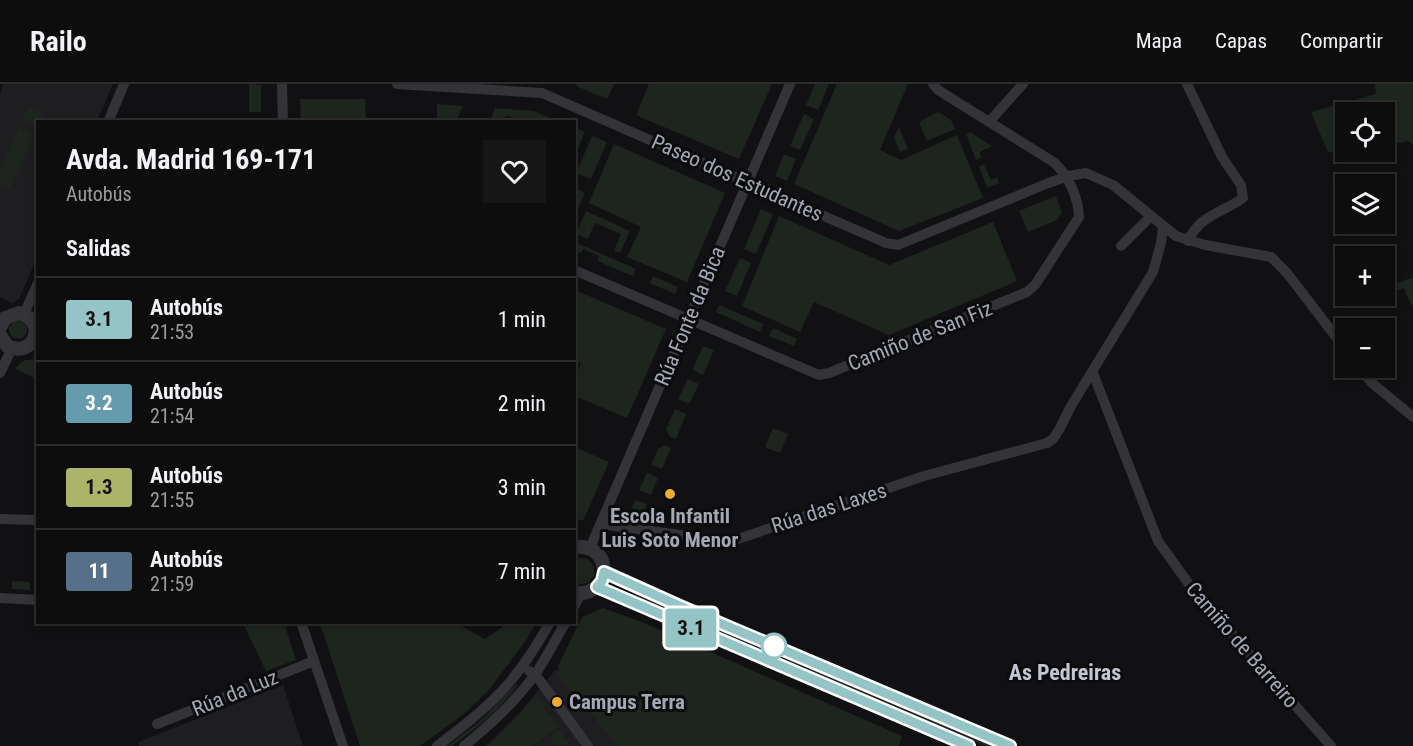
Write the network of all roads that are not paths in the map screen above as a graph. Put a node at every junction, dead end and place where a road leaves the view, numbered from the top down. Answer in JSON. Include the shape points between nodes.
{"nodes":[{"id":1,"x":124,"y":84,"type":"edge"},
{"id":2,"x":282,"y":84,"type":"edge"},
{"id":3,"x":397,"y":84,"type":"edge"},
{"id":4,"x":790,"y":84,"type":"edge"},
{"id":5,"x":933,"y":84,"type":"edge"},
{"id":6,"x":1023,"y":84,"type":"edge"},
{"id":7,"x":1187,"y":84,"type":"edge"},
{"id":8,"x":109,"y":120,"type":"edge"},
{"id":9,"x":283,"y":120,"type":"edge"},
{"id":10,"x":989,"y":122,"type":"junction"},
{"id":11,"x":1068,"y":176,"type":"junction"},
{"id":12,"x":748,"y":182,"type":"junction"},
{"id":13,"x":1151,"y":216,"type":"junction"},
{"id":14,"x":1163,"y":227,"type":"junction"},
{"id":15,"x":1188,"y":241,"type":"junction"},
{"id":16,"x":1121,"y":246,"type":"dead end"},
{"id":17,"x":576,"y":271,"type":"edge"},
{"id":18,"x":36,"y":287,"type":"edge"},
{"id":19,"x":21,"y":318,"type":"edge"},
{"id":20,"x":689,"y":318,"type":"junction"},
{"id":21,"x":0,"y":327,"type":"edge"},
{"id":22,"x":0,"y":335,"type":"edge"},
{"id":23,"x":1335,"y":336,"type":"edge"},
{"id":24,"x":34,"y":346,"type":"edge"},
{"id":25,"x":12,"y":348,"type":"junction"},
{"id":26,"x":0,"y":373,"type":"edge"},
{"id":27,"x":1093,"y":373,"type":"junction"},
{"id":28,"x":1368,"y":378,"type":"edge"},
{"id":29,"x":1413,"y":417,"type":"edge"},
{"id":30,"x":0,"y":519,"type":"edge"},
{"id":31,"x":36,"y":520,"type":"edge"},
{"id":32,"x":601,"y":524,"type":"junction"},
{"id":33,"x":576,"y":547,"type":"edge"},
{"id":34,"x":590,"y":548,"type":"junction"},
{"id":35,"x":604,"y":572,"type":"junction"},
{"id":36,"x":597,"y":587,"type":"junction"},
{"id":37,"x":578,"y":593,"type":"edge"},
{"id":38,"x":0,"y":598,"type":"edge"},
{"id":39,"x":36,"y":600,"type":"edge"},
{"id":40,"x":302,"y":624,"type":"edge"},
{"id":41,"x":549,"y":624,"type":"edge"},
{"id":42,"x":565,"y":624,"type":"edge"},
{"id":43,"x":314,"y":661,"type":"junction"},
{"id":44,"x":523,"y":668,"type":"junction"},
{"id":45,"x":535,"y":674,"type":"junction"},
{"id":46,"x":157,"y":724,"type":"dead end"},
{"id":47,"x":343,"y":746,"type":"edge"},
{"id":48,"x":437,"y":746,"type":"edge"},
{"id":49,"x":464,"y":746,"type":"edge"},
{"id":50,"x":588,"y":746,"type":"edge"},
{"id":51,"x":969,"y":746,"type":"edge"},
{"id":52,"x":1010,"y":746,"type":"edge"},
{"id":53,"x":1331,"y":746,"type":"edge"}],
"edges":[{"from":1,"to":8,"type":"street"},
{"from":2,"to":9,"type":"street"},
{"from":3,"to":12,"type":"street","name":"Paseo dos Estudantes","via":[[542,93]]},
{"from":4,"to":12,"type":"street","name":"Rúa Fonte da Bica"},
{"from":5,"to":10,"type":"street"},
{"from":6,"to":10,"type":"street"},
{"from":7,"to":15,"type":"street","via":[[1222,157],[1241,186],[1243,198],[1199,223]]},
{"from":10,"to":11,"type":"street","via":[[1055,162]]},
{"from":11,"to":12,"type":"street","name":"Paseo dos Estudantes","via":[[898,245]]},
{"from":11,"to":13,"type":"street","via":[[1086,173],[1113,185]]},
{"from":11,"to":20,"type":"street","name":"Camiño de San Fiz","via":[[1079,217],[1027,292],[829,373],[811,372]]},
{"from":12,"to":20,"type":"street","name":"Rúa Fonte da Bica"},
{"from":13,"to":14,"type":"street"},
{"from":13,"to":16,"type":"street"},
{"from":14,"to":15,"type":"street"},
{"from":14,"to":27,"type":"street","via":[[1153,272]]},
{"from":15,"to":23,"type":"street","via":[[1271,257]]},
{"from":17,"to":20,"type":"street","name":"Camiño de San Fiz"},
{"from":18,"to":19,"type":"street"},
{"from":19,"to":21,"type":"street","via":[[2,322]]},
{"from":19,"to":24,"type":"street","via":[[35,334]]},
{"from":20,"to":32,"type":"street","name":"Rúa Fonte da Bica"},
{"from":22,"to":25,"type":"street","via":[[3,343]]},
{"from":24,"to":25,"type":"street"},
{"from":25,"to":26,"type":"street"},
{"from":27,"to":32,"type":"street","name":"Rúa das Laxes","via":[[1053,439],[1036,447],[913,480],[729,542]]},
{"from":27,"to":53,"type":"street","name":"Camiño de Barreiro","via":[[1158,540],[1194,591]]},
{"from":28,"to":29,"type":"street"},
{"from":30,"to":31,"type":"street"},
{"from":32,"to":34,"type":"street","name":"Rúa Fonte da Bica"},
{"from":33,"to":34,"type":"street"},
{"from":34,"to":35,"type":"street","via":[[598,553]]},
{"from":35,"to":36,"type":"street"},
{"from":35,"to":52,"type":"street"},
{"from":36,"to":37,"type":"street"},
{"from":36,"to":51,"type":"street"},
{"from":38,"to":39,"type":"street"},
{"from":40,"to":43,"type":"street"},
{"from":41,"to":44,"type":"street"},
{"from":42,"to":45,"type":"street"},
{"from":43,"to":46,"type":"street","name":"Rúa da Luz"},
{"from":43,"to":47,"type":"street"},
{"from":44,"to":45,"type":"street"},
{"from":44,"to":48,"type":"street","via":[[481,714]]},
{"from":45,"to":49,"type":"street","via":[[503,713]]},
{"from":45,"to":50,"type":"street"}]}
